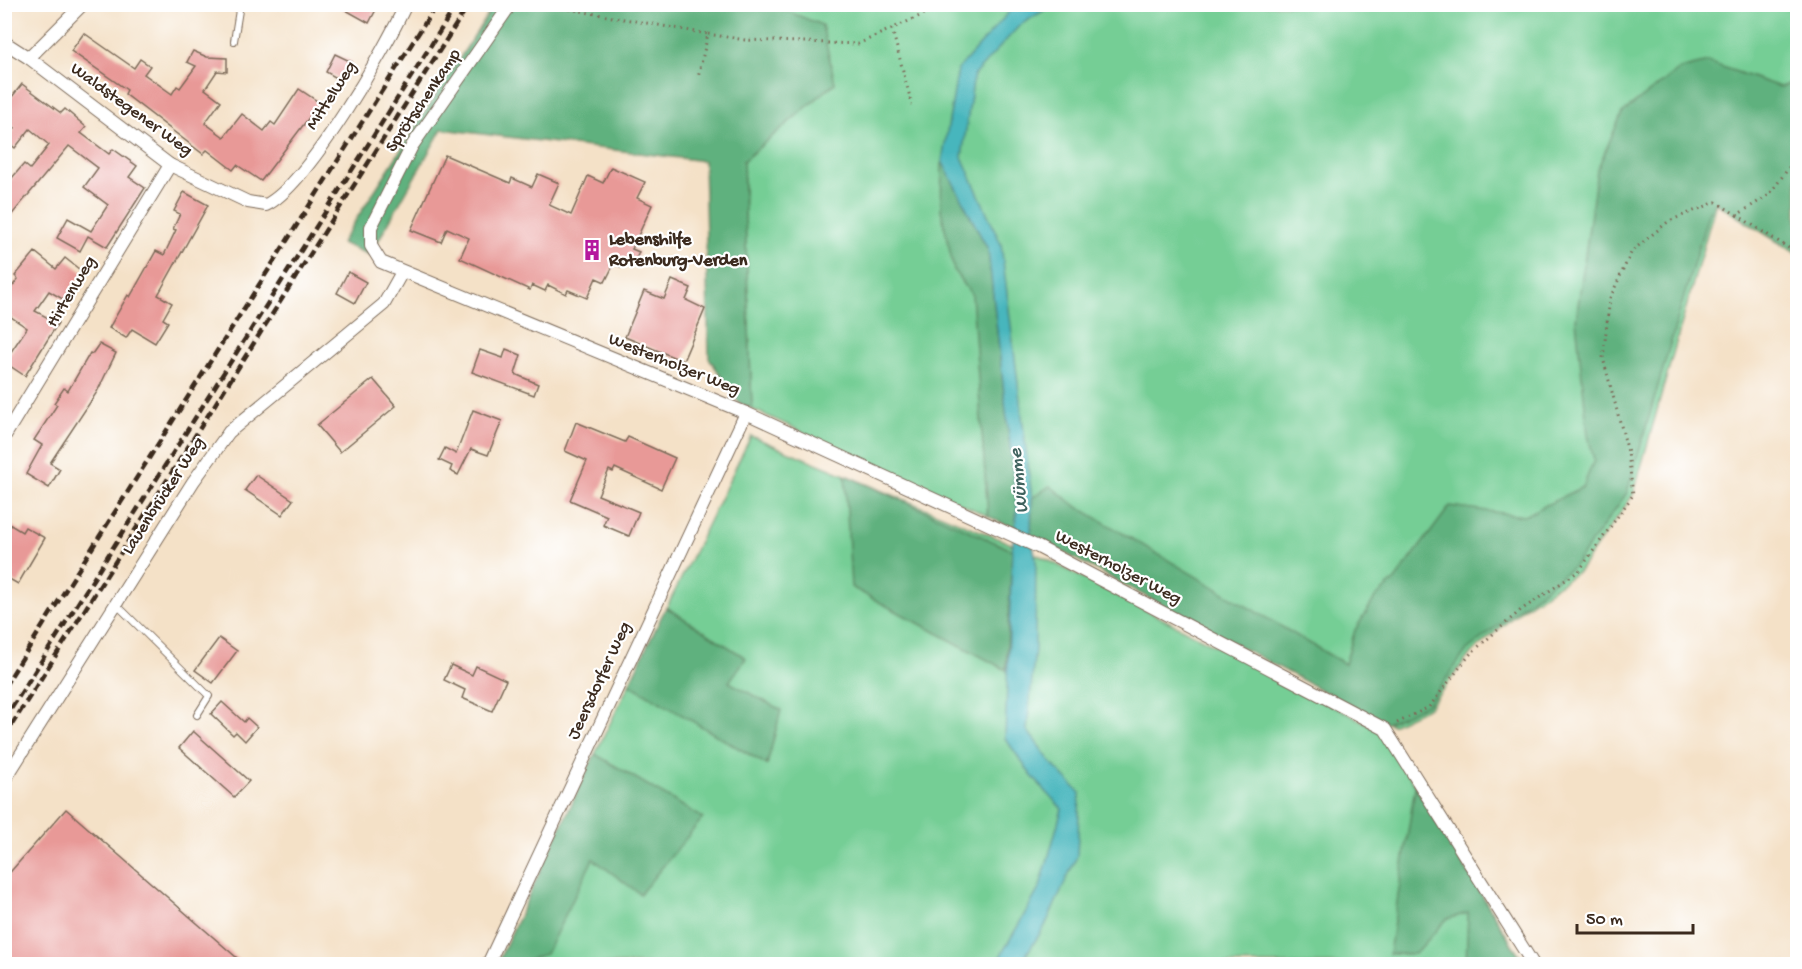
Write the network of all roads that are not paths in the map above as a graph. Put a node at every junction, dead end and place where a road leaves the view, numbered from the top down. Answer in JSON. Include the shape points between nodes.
{"nodes":[{"id":1,"x":83,"y":4,"type":"edge"},
{"id":2,"x":240,"y":4,"type":"edge"},
{"id":3,"x":406,"y":4,"type":"edge"},
{"id":4,"x":511,"y":4,"type":"edge"},
{"id":5,"x":234,"y":41,"type":"dead end"},
{"id":6,"x":7,"y":49,"type":"edge"},
{"id":7,"x":29,"y":58,"type":"junction"},
{"id":8,"x":171,"y":165,"type":"junction"},
{"id":9,"x":276,"y":200,"type":"joint"},
{"id":10,"x":375,"y":255,"type":"joint"},
{"id":11,"x":402,"y":272,"type":"junction"},
{"id":12,"x":746,"y":413,"type":"junction"},
{"id":13,"x":4,"y":437,"type":"edge"},
{"id":14,"x":115,"y":604,"type":"junction"},
{"id":15,"x":197,"y":715,"type":"dead end"},
{"id":16,"x":4,"y":781,"type":"edge"},
{"id":17,"x":488,"y":964,"type":"edge"},
{"id":18,"x":1533,"y":964,"type":"edge"}],
"edges":[{"from":1,"to":7,"type":"street"},
{"from":2,"to":5,"type":"lane"},
{"from":3,"to":9,"type":"street","name":"Mittelweg","via":[[392,36],[349,105]]},
{"from":4,"to":10,"type":"street","name":"Sprötschenkamp","via":[[412,146],[371,227],[369,238]]},
{"from":6,"to":7,"type":"street","name":"Waldstegener Weg"},
{"from":7,"to":8,"type":"street","name":"Waldstegener Weg"},
{"from":8,"to":9,"type":"street","name":"Waldstegener Weg","via":[[257,205]]},
{"from":8,"to":13,"type":"street","name":"Hirtenweg"},
{"from":10,"to":11,"type":"street","name":"Westerholzer Weg"},
{"from":11,"to":12,"type":"street","name":"Westerholzer Weg"},
{"from":11,"to":14,"type":"street","name":"Lauenbrücker Weg","via":[[384,304],[229,432]]},
{"from":12,"to":17,"type":"street","name":"Jeersdorfer Weg"},
{"from":12,"to":18,"type":"street","name":"Westerholzer Weg","via":[[1038,547],[1385,729]]},
{"from":14,"to":15,"type":"lane","via":[[209,696]]},
{"from":14,"to":16,"type":"street","name":"Lauenbrücker Weg"}]}
